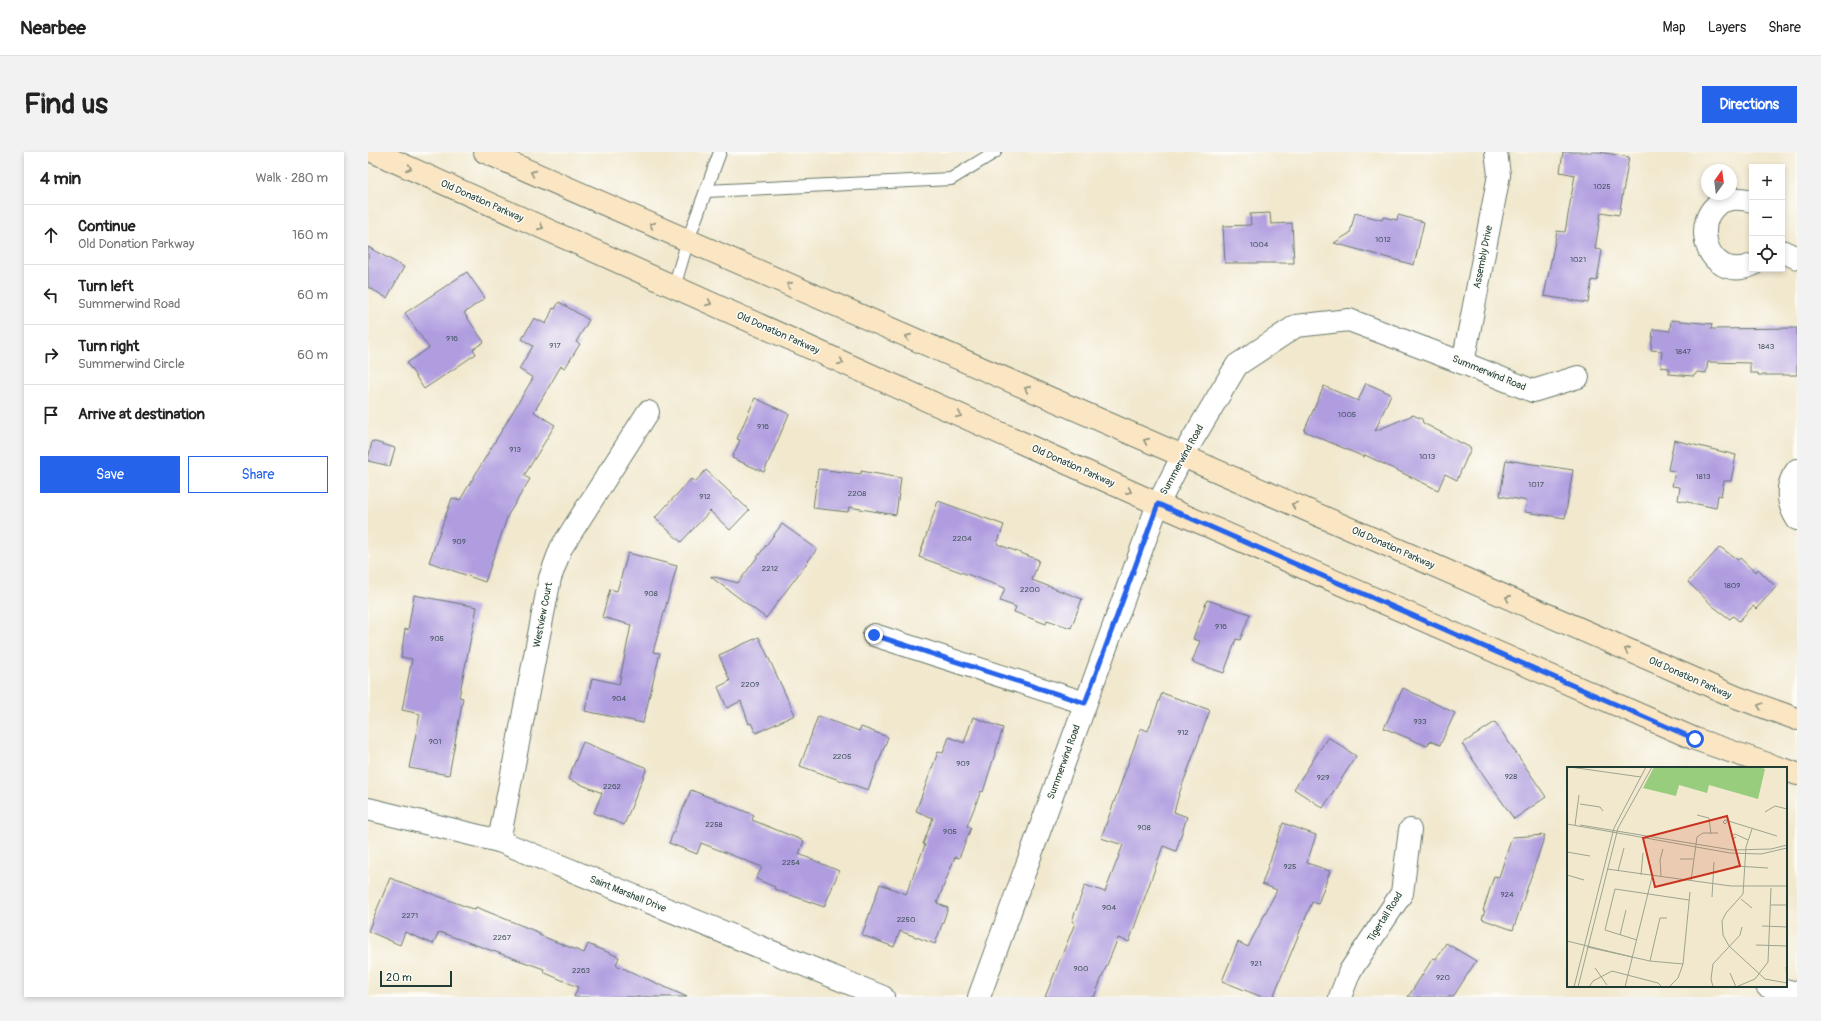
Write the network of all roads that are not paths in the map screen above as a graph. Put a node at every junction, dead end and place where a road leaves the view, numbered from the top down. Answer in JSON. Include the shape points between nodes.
{"nodes":[{"id":1,"x":374,"y":152,"type":"edge"},
{"id":2,"x":486,"y":152,"type":"edge"},
{"id":3,"x":720,"y":152,"type":"edge"},
{"id":4,"x":995,"y":152,"type":"edge"},
{"id":5,"x":1496,"y":152,"type":"edge"},
{"id":6,"x":706,"y":191,"type":"junction"},
{"id":7,"x":1749,"y":200,"type":"edge"},
{"id":8,"x":688,"y":240,"type":"junction"},
{"id":9,"x":1785,"y":252,"type":"edge"},
{"id":10,"x":1797,"y":258,"type":"edge"},
{"id":11,"x":1749,"y":266,"type":"edge"},
{"id":12,"x":674,"y":287,"type":"junction"},
{"id":13,"x":1463,"y":363,"type":"junction"},
{"id":14,"x":1578,"y":377,"type":"dead end"},
{"id":15,"x":648,"y":412,"type":"dead end"},
{"id":16,"x":1182,"y":457,"type":"junction"},
{"id":17,"x":1797,"y":470,"type":"edge"},
{"id":18,"x":1158,"y":504,"type":"junction"},
{"id":19,"x":1797,"y":519,"type":"edge"},
{"id":20,"x":874,"y":635,"type":"dead end"},
{"id":21,"x":1085,"y":703,"type":"junction"},
{"id":22,"x":1797,"y":719,"type":"edge"},
{"id":23,"x":1776,"y":767,"type":"edge"},
{"id":24,"x":1787,"y":770,"type":"edge"},
{"id":25,"x":1797,"y":774,"type":"edge"},
{"id":26,"x":368,"y":809,"type":"edge"},
{"id":27,"x":1410,"y":830,"type":"dead end"},
{"id":28,"x":499,"y":841,"type":"junction"},
{"id":29,"x":1771,"y":987,"type":"edge"},
{"id":30,"x":1797,"y":993,"type":"edge"},
{"id":31,"x":883,"y":997,"type":"edge"},
{"id":32,"x":979,"y":997,"type":"edge"},
{"id":33,"x":1340,"y":997,"type":"edge"}],
"edges":[{"from":1,"to":12,"type":"street","name":"Old Donation Parkway","one_way":true},
{"from":8,"to":2,"type":"street","name":"Old Donation Parkway","one_way":true},
{"from":3,"to":6,"type":"lane"},
{"from":4,"to":6,"type":"lane","via":[[951,179]]},
{"from":5,"to":13,"type":"street","name":"Assembly Drive","via":[[1499,175]]},
{"from":6,"to":8,"type":"lane"},
{"from":7,"to":11,"type":"street","via":[[1736,198],[1720,203],[1709,215],[1704,230],[1706,246],[1716,259],[1736,268]]},
{"from":8,"to":12,"type":"lane"},
{"from":16,"to":8,"type":"street","name":"Old Donation Parkway","one_way":true},
{"from":9,"to":10,"type":"street"},
{"from":12,"to":18,"type":"street","name":"Old Donation Parkway","one_way":true},
{"from":13,"to":14,"type":"street","name":"Summerwind Road","via":[[1533,391]]},
{"from":13,"to":16,"type":"street","name":"Summerwind Road","via":[[1349,320],[1296,326],[1237,364]]},
{"from":15,"to":28,"type":"street","name":"Westview Court","via":[[561,548],[550,578]]},
{"from":16,"to":18,"type":"street","name":"Summerwind Road"},
{"from":22,"to":16,"type":"street","name":"Old Donation Parkway","one_way":true,"via":[[1736,697]]},
{"from":17,"to":19,"type":"street","via":[[1789,486],[1788,498]]},
{"from":18,"to":21,"type":"street","name":"Summerwind Road"},
{"from":18,"to":23,"type":"street","name":"Old Donation Parkway","via":[[1695,739]]},
{"from":20,"to":21,"type":"street"},
{"from":21,"to":32,"type":"street","name":"Summerwind Road"},
{"from":24,"to":25,"type":"street"},
{"from":26,"to":28,"type":"street","name":"Saint Marshall Drive"},
{"from":27,"to":33,"type":"street","name":"Tigertail Road","via":[[1402,893],[1350,971]]},
{"from":28,"to":31,"type":"street","name":"Saint Marshall Drive"},
{"from":29,"to":30,"type":"street"}]}
